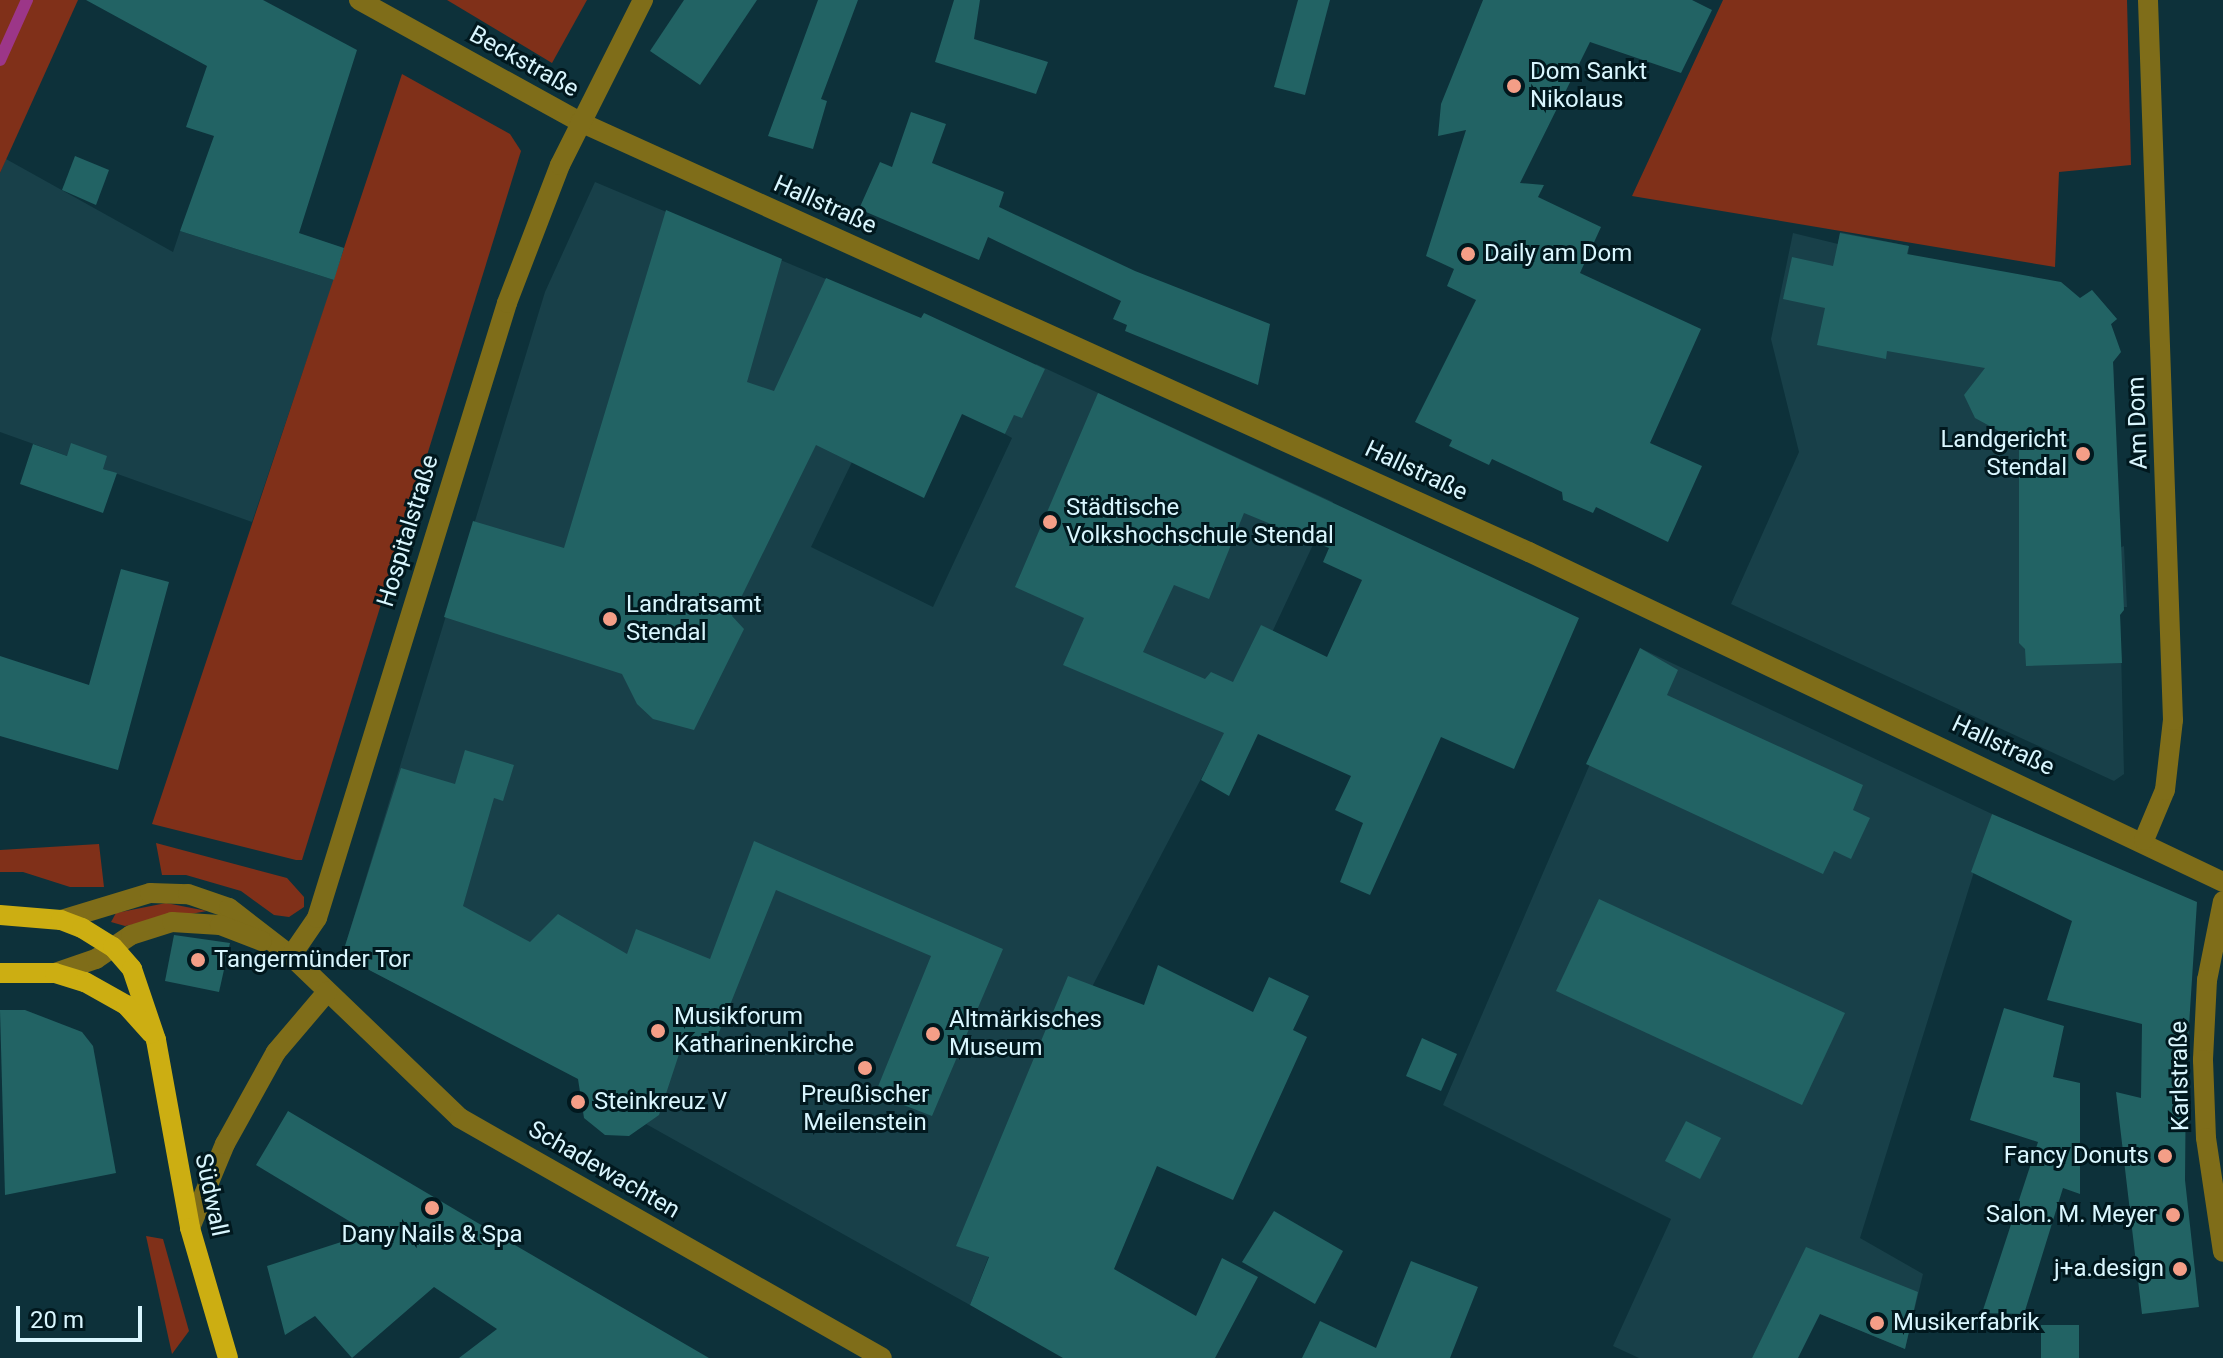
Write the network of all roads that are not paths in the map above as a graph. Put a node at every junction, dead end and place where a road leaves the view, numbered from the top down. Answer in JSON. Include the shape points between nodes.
{"nodes":[{"id":1,"x":359,"y":0,"type":"edge"},
{"id":2,"x":643,"y":0,"type":"edge"},
{"id":3,"x":2148,"y":0,"type":"edge"},
{"id":4,"x":580,"y":122,"type":"junction"},
{"id":5,"x":2144,"y":840,"type":"junction"},
{"id":6,"x":2223,"y":882,"type":"edge"},
{"id":7,"x":2223,"y":901,"type":"edge"},
{"id":8,"x":0,"y":915,"type":"edge"},
{"id":9,"x":61,"y":920,"type":"junction"},
{"id":10,"x":113,"y":947,"type":"junction"},
{"id":11,"x":291,"y":956,"type":"junction"},
{"id":12,"x":0,"y":973,"type":"edge"},
{"id":13,"x":55,"y":973,"type":"junction"},
{"id":14,"x":327,"y":992,"type":"junction"},
{"id":15,"x":156,"y":1040,"type":"junction"},
{"id":16,"x":190,"y":1228,"type":"junction"},
{"id":17,"x":2223,"y":1252,"type":"edge"},
{"id":18,"x":228,"y":1358,"type":"edge"},
{"id":19,"x":882,"y":1358,"type":"edge"}],
"edges":[{"from":1,"to":4,"type":"street","name":"Beckstraße"},
{"from":2,"to":4,"type":"street","name":"Hospitalstraße"},
{"from":3,"to":5,"type":"street","name":"Am Dom","via":[[2173,736],[2165,790]]},
{"from":4,"to":5,"type":"street","name":"Hallstraße","via":[[1279,437]]},
{"from":4,"to":11,"type":"street","name":"Hospitalstraße","via":[[507,303],[317,918]]},
{"from":5,"to":6,"type":"street","name":"Hallstraße"},
{"from":7,"to":17,"type":"street","name":"Karlstraße","via":[[2207,980],[2203,1060],[2206,1138]]},
{"from":8,"to":9,"type":"main road"},
{"from":9,"to":10,"type":"main road"},
{"from":9,"to":11,"type":"street","name":"Schadewachten","via":[[150,893],[188,894],[229,908]]},
{"from":10,"to":11,"type":"street","name":"Schadewachten","via":[[150,927],[201,921],[244,933]]},
{"from":10,"to":13,"type":"street","name":"Schadewachten","via":[[87,964]]},
{"from":10,"to":15,"type":"main road","name":"Südwall","via":[[140,985]]},
{"from":11,"to":14,"type":"street","name":"Schadewachten"},
{"from":12,"to":13,"type":"main road"},
{"from":13,"to":15,"type":"main road","via":[[108,992]]},
{"from":14,"to":16,"type":"street","via":[[276,1052],[225,1144]]},
{"from":14,"to":19,"type":"street","name":"Schadewachten","via":[[460,1118]]},
{"from":15,"to":16,"type":"main road","name":"Südwall"},
{"from":16,"to":18,"type":"main road","name":"Südwall"}]}
